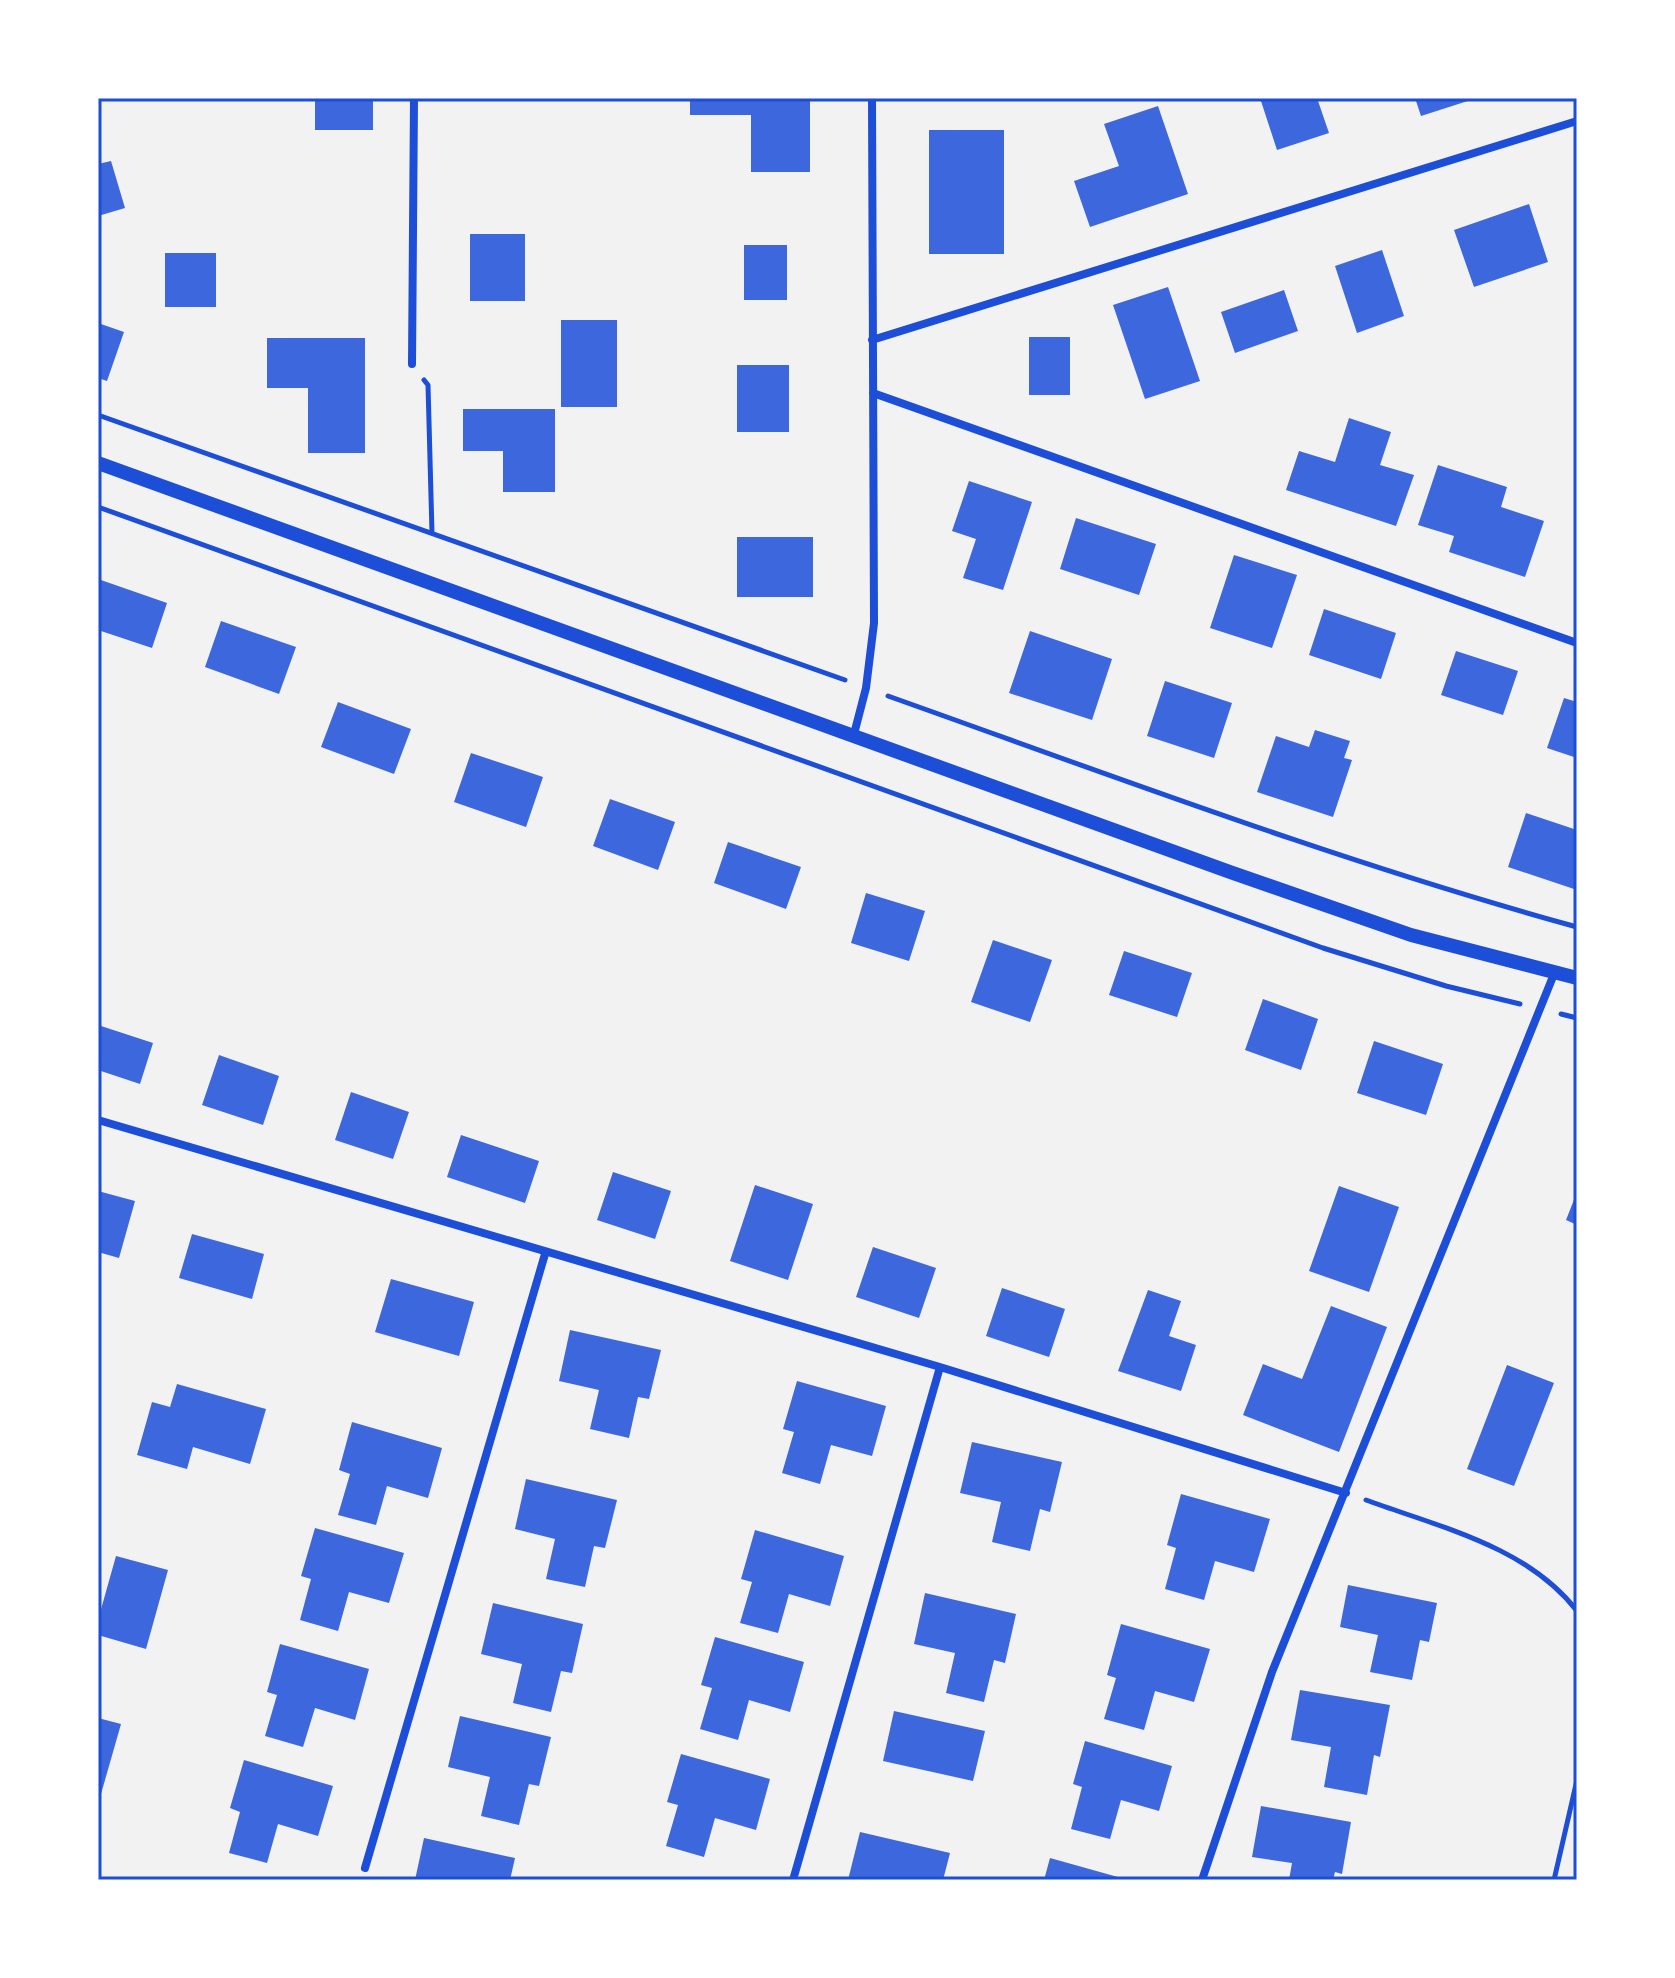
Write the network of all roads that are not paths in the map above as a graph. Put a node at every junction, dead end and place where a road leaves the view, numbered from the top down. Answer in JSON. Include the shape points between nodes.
{"nodes":[{"id":1,"x":414,"y":98,"type":"edge"},
{"id":2,"x":872,"y":98,"type":"edge"},
{"id":3,"x":1577,"y":121,"type":"edge"},
{"id":4,"x":872,"y":340,"type":"junction"},
{"id":5,"x":412,"y":364,"type":"road end"},
{"id":6,"x":873,"y":393,"type":"junction"},
{"id":7,"x":98,"y":463,"type":"edge"},
{"id":8,"x":1577,"y":643,"type":"edge"},
{"id":9,"x":854,"y":734,"type":"junction"},
{"id":10,"x":1554,"y":974,"type":"junction"},
{"id":11,"x":1577,"y":978,"type":"edge"},
{"id":12,"x":98,"y":1120,"type":"edge"},
{"id":13,"x":545,"y":1254,"type":"junction"},
{"id":14,"x":940,"y":1367,"type":"junction"},
{"id":15,"x":1346,"y":1493,"type":"junction"},
{"id":16,"x":365,"y":1868,"type":"dead end"},
{"id":17,"x":793,"y":1880,"type":"edge"},
{"id":18,"x":1202,"y":1880,"type":"edge"}],
"edges":[{"from":1,"to":5,"type":"street"},
{"from":2,"to":4,"type":"street"},
{"from":3,"to":4,"type":"street"},
{"from":4,"to":6,"type":"street"},
{"from":6,"to":8,"type":"street"},
{"from":6,"to":9,"type":"street","via":[[874,623]]},
{"from":7,"to":9,"type":"street"},
{"from":9,"to":10,"type":"street","via":[[1411,935]]},
{"from":10,"to":11,"type":"street"},
{"from":10,"to":15,"type":"street"},
{"from":12,"to":13,"type":"street"},
{"from":13,"to":14,"type":"street"},
{"from":13,"to":16,"type":"street"},
{"from":14,"to":15,"type":"street"},
{"from":14,"to":17,"type":"street"},
{"from":15,"to":18,"type":"street","via":[[1272,1672]]}]}
